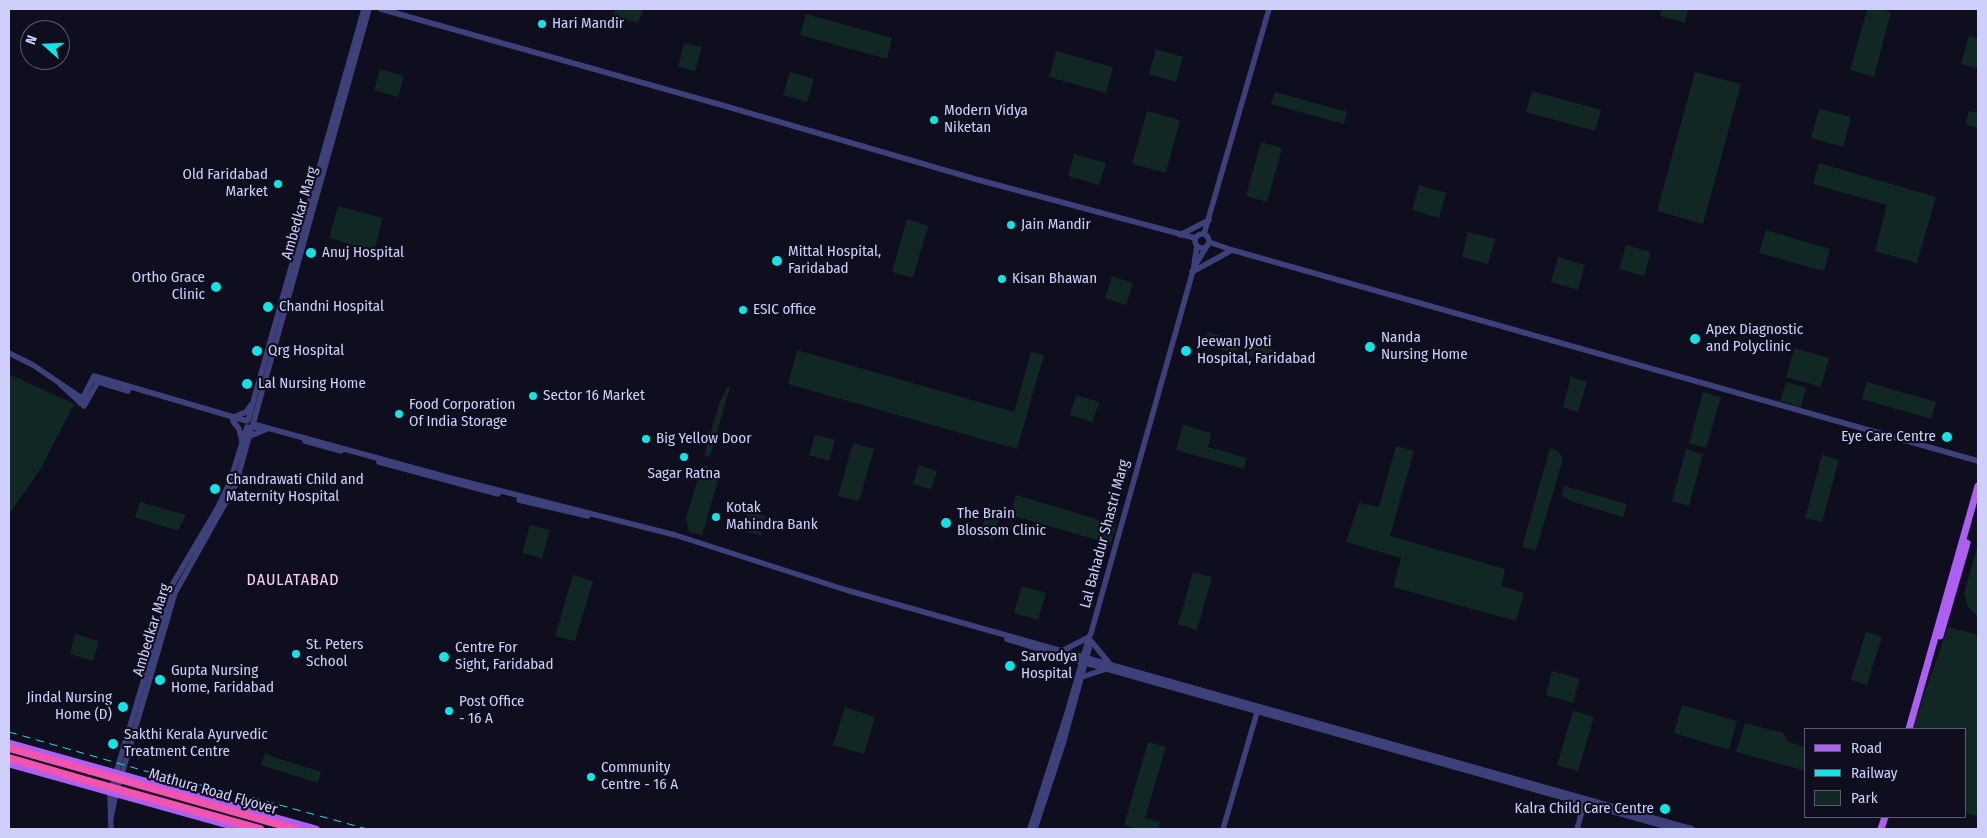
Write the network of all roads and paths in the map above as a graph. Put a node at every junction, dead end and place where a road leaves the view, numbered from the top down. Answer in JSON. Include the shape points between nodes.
{"nodes":[{"id":1,"x":364,"y":9,"type":"edge"},
{"id":2,"x":369,"y":9,"type":"edge"},
{"id":3,"x":381,"y":9,"type":"edge"},
{"id":4,"x":1269,"y":9,"type":"edge"},
{"id":5,"x":1210,"y":220,"type":"junction"},
{"id":6,"x":1180,"y":234,"type":"junction"},
{"id":7,"x":1204,"y":234,"type":"junction"},
{"id":8,"x":1195,"y":238,"type":"junction"},
{"id":9,"x":1208,"y":244,"type":"junction"},
{"id":10,"x":1197,"y":246,"type":"junction"},
{"id":11,"x":1232,"y":250,"type":"junction"},
{"id":12,"x":1193,"y":270,"type":"junction"},
{"id":13,"x":9,"y":353,"type":"edge"},
{"id":14,"x":255,"y":399,"type":"junction"},
{"id":15,"x":255,"y":417,"type":"junction"},
{"id":16,"x":234,"y":419,"type":"junction"},
{"id":17,"x":249,"y":424,"type":"junction"},
{"id":18,"x":265,"y":428,"type":"junction"},
{"id":19,"x":250,"y":436,"type":"junction"},
{"id":20,"x":242,"y":443,"type":"junction"},
{"id":21,"x":1978,"y":462,"type":"edge"},
{"id":22,"x":1978,"y":486,"type":"edge"},
{"id":23,"x":1978,"y":502,"type":"edge"},
{"id":24,"x":1090,"y":637,"type":"junction"},
{"id":25,"x":1062,"y":651,"type":"junction"},
{"id":26,"x":1084,"y":660,"type":"junction"},
{"id":27,"x":1109,"y":667,"type":"junction"},
{"id":28,"x":1082,"y":677,"type":"junction"},
{"id":29,"x":1258,"y":709,"type":"junction"},
{"id":30,"x":1909,"y":728,"type":"edge"},
{"id":31,"x":1913,"y":728,"type":"edge"},
{"id":32,"x":9,"y":743,"type":"edge"},
{"id":33,"x":9,"y":748,"type":"edge"},
{"id":34,"x":9,"y":758,"type":"edge"},
{"id":35,"x":73,"y":762,"type":"junction"},
{"id":36,"x":9,"y":764,"type":"edge"},
{"id":37,"x":95,"y":768,"type":"junction"},
{"id":38,"x":118,"y":774,"type":"junction"},
{"id":39,"x":157,"y":785,"type":"junction"},
{"id":40,"x":90,"y":787,"type":"junction"},
{"id":41,"x":113,"y":794,"type":"junction"},
{"id":42,"x":1585,"y":801,"type":"junction"},
{"id":43,"x":151,"y":804,"type":"junction"},
{"id":44,"x":111,"y":829,"type":"edge"},
{"id":45,"x":242,"y":829,"type":"edge"},
{"id":46,"x":260,"y":829,"type":"edge"},
{"id":47,"x":295,"y":829,"type":"edge"},
{"id":48,"x":316,"y":829,"type":"edge"},
{"id":49,"x":1030,"y":829,"type":"edge"},
{"id":50,"x":1035,"y":829,"type":"edge"},
{"id":51,"x":1223,"y":829,"type":"edge"},
{"id":52,"x":1577,"y":829,"type":"edge"},
{"id":53,"x":1675,"y":829,"type":"edge"},
{"id":54,"x":1692,"y":829,"type":"edge"}],
"edges":[{"from":1,"to":14,"type":"street","name":"Ambedkar Marg"},
{"from":2,"to":15,"type":"street","name":"Ambedkar Marg"},
{"from":3,"to":6,"type":"street","via":[[949,172]]},
{"from":4,"to":5,"type":"street"},
{"from":5,"to":6,"type":"street"},
{"from":5,"to":7,"type":"street"},
{"from":6,"to":8,"type":"street"},
{"from":7,"to":8,"type":"street"},
{"from":7,"to":9,"type":"street","via":[[1208,237]]},
{"from":8,"to":10,"type":"street"},
{"from":9,"to":10,"type":"street","via":[[1203,248]]},
{"from":9,"to":11,"type":"street"},
{"from":9,"to":12,"type":"street","name":"Lal Bahadur Shastri Marg"},
{"from":10,"to":12,"type":"street"},
{"from":11,"to":12,"type":"street"},
{"from":11,"to":21,"type":"street"},
{"from":12,"to":24,"type":"street","name":"Lal Bahadur Shastri Marg"},
{"from":13,"to":16,"type":"street","via":[[33,365],[83,400],[96,380]]},
{"from":14,"to":16,"type":"street","via":[[246,412]]},
{"from":14,"to":17,"type":"street","name":"Ambedkar Marg"},
{"from":15,"to":17,"type":"street","name":"Ambedkar Marg"},
{"from":15,"to":18,"type":"street"},
{"from":16,"to":17,"type":"street"},
{"from":16,"to":20,"type":"street"},
{"from":17,"to":18,"type":"street"},
{"from":17,"to":19,"type":"street","name":"Ambedkar Marg"},
{"from":17,"to":20,"type":"street","name":"Ambedkar Marg"},
{"from":18,"to":19,"type":"street"},
{"from":18,"to":25,"type":"street","via":[[675,534],[846,590]]},
{"from":18,"to":26,"type":"street","via":[[453,483],[674,537],[848,595]]},
{"from":19,"to":38,"type":"street","name":"Ambedkar Marg","via":[[236,484],[175,593]]},
{"from":20,"to":38,"type":"street","name":"Ambedkar Marg","via":[[226,491],[172,585]]},
{"from":22,"to":30,"type":"main road"},
{"from":23,"to":31,"type":"main road"},
{"from":24,"to":25,"type":"street"},
{"from":24,"to":26,"type":"street","name":"Lal Bahadur Shastri Marg"},
{"from":24,"to":27,"type":"street"},
{"from":25,"to":26,"type":"street"},
{"from":26,"to":27,"type":"street"},
{"from":26,"to":28,"type":"street"},
{"from":26,"to":49,"type":"street","name":"Lal Bahadur Shastri Marg"},
{"from":27,"to":28,"type":"street"},
{"from":27,"to":29,"type":"street"},
{"from":28,"to":50,"type":"street"},
{"from":29,"to":42,"type":"street"},
{"from":29,"to":51,"type":"street"},
{"from":32,"to":35,"type":"main road"},
{"from":33,"to":47,"type":"highway","name":"Mathura Road Flyover","bridge":true},
{"from":34,"to":46,"type":"highway","name":"Mathura Road Flyover","bridge":true},
{"from":35,"to":37,"type":"main road"},
{"from":35,"to":38,"type":"main road"},
{"from":36,"to":40,"type":"main road"},
{"from":37,"to":38,"type":"main road"},
{"from":37,"to":40,"type":"main road","via":[[98,781]]},
{"from":38,"to":39,"type":"main road"},
{"from":38,"to":41,"type":"street","name":"Ambedkar Marg"},
{"from":39,"to":43,"type":"main road","via":[[149,793]]},
{"from":39,"to":48,"type":"main road"},
{"from":40,"to":41,"type":"main road"},
{"from":41,"to":43,"type":"main road"},
{"from":41,"to":44,"type":"street","name":"Ambedkar Marg"},
{"from":42,"to":52,"type":"street"},
{"from":42,"to":53,"type":"street"},
{"from":42,"to":54,"type":"street"},
{"from":43,"to":45,"type":"main road"}]}
